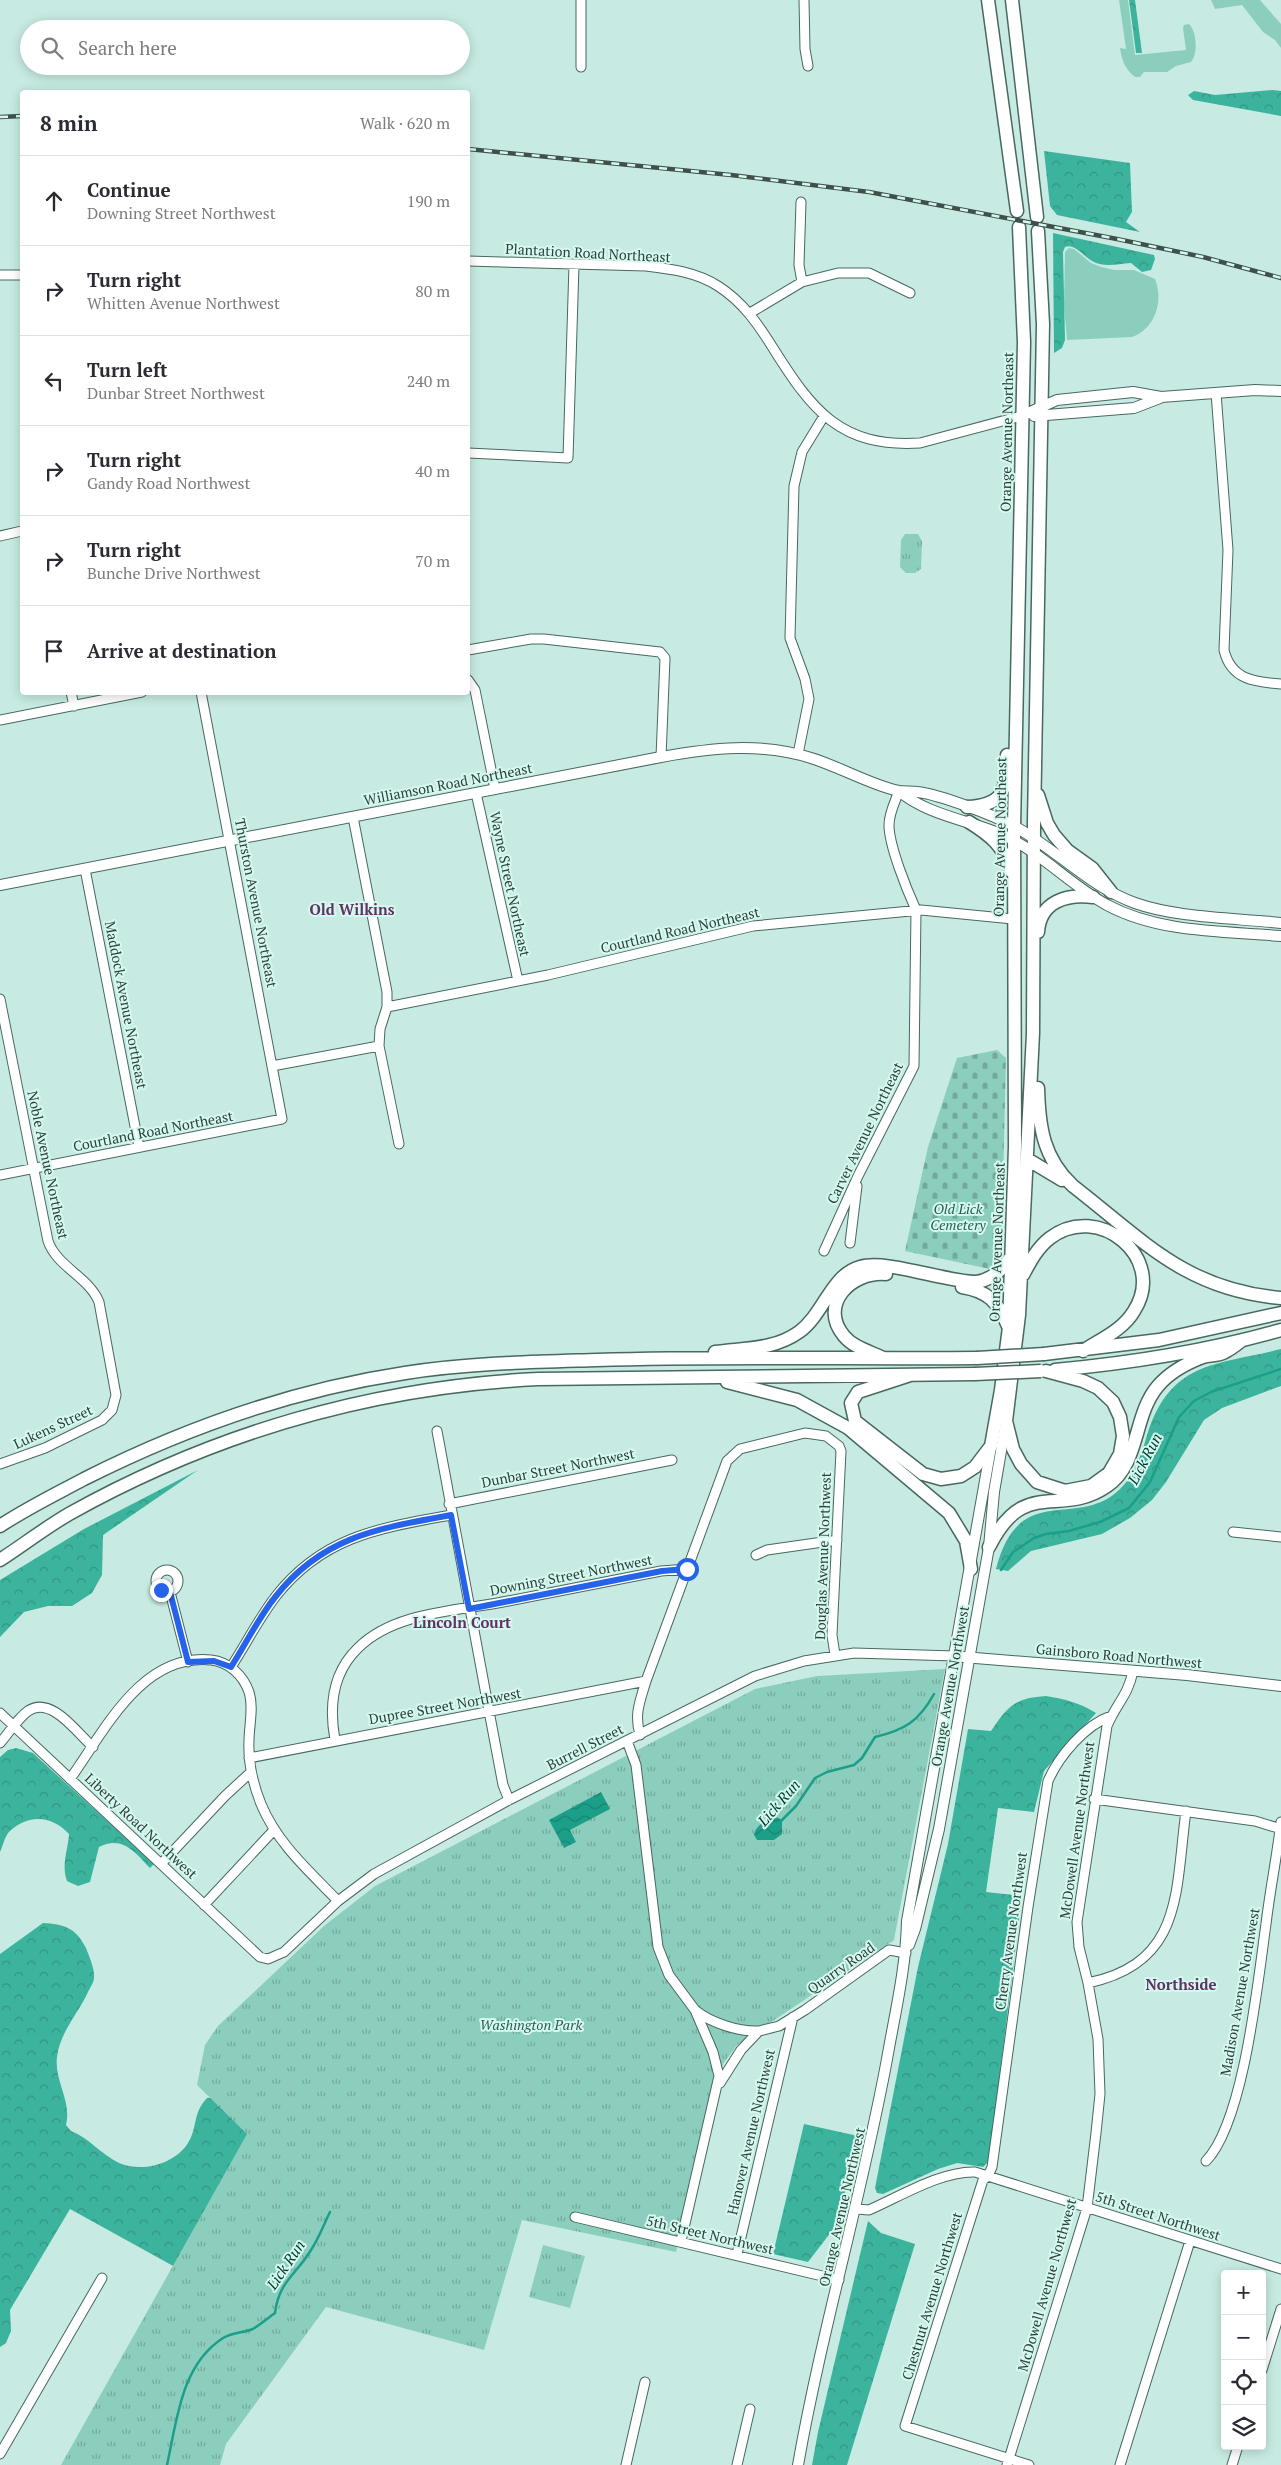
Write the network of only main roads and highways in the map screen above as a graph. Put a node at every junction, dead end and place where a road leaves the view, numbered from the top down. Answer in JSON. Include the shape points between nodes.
{"nodes":[{"id":1,"x":988,"y":0,"type":"edge"},
{"id":2,"x":1012,"y":0,"type":"edge"},
{"id":3,"x":1017,"y":210,"type":"dead end"},
{"id":4,"x":1037,"y":217,"type":"dead end"},
{"id":5,"x":1019,"y":227,"type":"dead end"},
{"id":6,"x":1038,"y":231,"type":"dead end"},
{"id":7,"x":1281,"y":392,"type":"edge"},
{"id":8,"x":1161,"y":397,"type":"junction"},
{"id":9,"x":1041,"y":411,"type":"junction"},
{"id":10,"x":1021,"y":416,"type":"junction"},
{"id":11,"x":1017,"y":708,"type":"junction"},
{"id":12,"x":1034,"y":783,"type":"junction"},
{"id":13,"x":899,"y":791,"type":"junction"},
{"id":14,"x":967,"y":807,"type":"junction"},
{"id":15,"x":969,"y":822,"type":"junction"},
{"id":16,"x":1014,"y":827,"type":"junction"},
{"id":17,"x":1014,"y":841,"type":"junction"},
{"id":18,"x":1030,"y":843,"type":"junction"},
{"id":19,"x":1014,"y":880,"type":"junction"},
{"id":20,"x":0,"y":885,"type":"edge"},
{"id":21,"x":1111,"y":892,"type":"junction"},
{"id":22,"x":1093,"y":897,"type":"junction"},
{"id":23,"x":1281,"y":923,"type":"edge"},
{"id":24,"x":1281,"y":936,"type":"edge"},
{"id":25,"x":1033,"y":971,"type":"junction"},
{"id":26,"x":1033,"y":1033,"type":"junction"},
{"id":27,"x":1032,"y":1050,"type":"junction"},
{"id":28,"x":1027,"y":1159,"type":"junction"},
{"id":29,"x":1073,"y":1186,"type":"junction"},
{"id":30,"x":1013,"y":1254,"type":"junction"},
{"id":31,"x":1021,"y":1277,"type":"junction"},
{"id":32,"x":1281,"y":1298,"type":"edge"},
{"id":33,"x":1281,"y":1313,"type":"edge"},
{"id":34,"x":1009,"y":1327,"type":"junction"},
{"id":35,"x":1281,"y":1330,"type":"edge"},
{"id":36,"x":1241,"y":1341,"type":"junction"},
{"id":37,"x":1083,"y":1350,"type":"junction"},
{"id":38,"x":664,"y":1359,"type":"junction"},
{"id":39,"x":886,"y":1359,"type":"junction"},
{"id":40,"x":1044,"y":1371,"type":"junction"},
{"id":41,"x":910,"y":1375,"type":"junction"},
{"id":42,"x":705,"y":1377,"type":"junction"},
{"id":43,"x":1006,"y":1421,"type":"junction"},
{"id":44,"x":991,"y":1446,"type":"junction"},
{"id":45,"x":0,"y":1526,"type":"edge"},
{"id":46,"x":989,"y":1547,"type":"junction"},
{"id":47,"x":0,"y":1560,"type":"edge"},
{"id":48,"x":971,"y":1568,"type":"junction"},
{"id":49,"x":955,"y":1656,"type":"junction"},
{"id":50,"x":969,"y":1657,"type":"junction"},
{"id":51,"x":1281,"y":1686,"type":"edge"},
{"id":52,"x":906,"y":1953,"type":"junction"},
{"id":53,"x":798,"y":2465,"type":"edge"}],
"edges":[{"from":1,"to":3,"type":"highway"},
{"from":2,"to":4,"type":"highway"},
{"from":5,"to":10,"type":"highway","name":"Orange Avenue Northeast","via":[[1024,342]]},
{"from":6,"to":9,"type":"highway","name":"Orange Avenue Northeast","via":[[1043,324]]},
{"from":7,"to":8,"type":"main road","via":[[1255,390]]},
{"from":8,"to":9,"type":"main road","via":[[1134,408]]},
{"from":8,"to":9,"type":"main road","via":[[1133,392],[1057,400]]},
{"from":9,"to":10,"type":"main road"},
{"from":9,"to":12,"type":"highway","name":"Orange Avenue Northeast"},
{"from":10,"to":11,"type":"highway","name":"Orange Avenue Northeast"},
{"from":11,"to":14,"type":"highway","via":[[1008,738],[1004,789],[996,800],[988,804]]},
{"from":11,"to":16,"type":"highway","name":"Orange Avenue Northeast"},
{"from":12,"to":18,"type":"highway","name":"Orange Avenue Northeast"},
{"from":12,"to":21,"type":"highway","via":[[1054,834],[1067,850],[1092,868]]},
{"from":13,"to":14,"type":"main road","name":"Williamson Road Northeast","via":[[919,792]]},
{"from":13,"to":15,"type":"main road","name":"Williamson Road Northeast","via":[[912,803]]},
{"from":13,"to":20,"type":"main road","name":"Williamson Road Northeast","via":[[798,754],[739,747],[701,750]]},
{"from":14,"to":16,"type":"main road","name":"Williamson Road Northeast"},
{"from":15,"to":17,"type":"main road","name":"Williamson Road Northeast"},
{"from":15,"to":19,"type":"highway","via":[[1002,848]]},
{"from":16,"to":17,"type":"highway","name":"Orange Avenue Northeast"},
{"from":16,"to":18,"type":"main road","name":"Williamson Road Northeast"},
{"from":17,"to":18,"type":"main road","name":"Williamson Road Northeast"},
{"from":17,"to":19,"type":"highway","name":"Orange Avenue Northeast"},
{"from":18,"to":21,"type":"main road","name":"Williamson Road Northeast"},
{"from":18,"to":22,"type":"main road","name":"Williamson Road Northeast"},
{"from":18,"to":25,"type":"highway","name":"Orange Avenue Northeast"},
{"from":18,"to":27,"type":"highway","via":[[1026,1033]]},
{"from":19,"to":30,"type":"highway","name":"Orange Avenue Northeast"},
{"from":21,"to":23,"type":"main road","name":"Williamson Road Northeast","via":[[1134,903],[1162,910]]},
{"from":22,"to":24,"type":"main road","name":"Williamson Road Northeast","via":[[1120,912],[1154,923]]},
{"from":22,"to":25,"type":"highway","via":[[1061,899],[1045,910],[1039,923]]},
{"from":25,"to":26,"type":"highway","name":"Orange Avenue Northeast"},
{"from":26,"to":27,"type":"highway","name":"Orange Avenue Northeast"},
{"from":26,"to":29,"type":"highway","via":[[1038,1055],[1042,1134],[1051,1161]]},
{"from":27,"to":28,"type":"highway","name":"Orange Avenue Northeast"},
{"from":28,"to":29,"type":"highway"},
{"from":28,"to":31,"type":"highway","name":"Orange Avenue Northeast"},
{"from":29,"to":32,"type":"highway","via":[[1185,1271],[1236,1292]]},
{"from":30,"to":34,"type":"highway","name":"Orange Avenue Northeast"},
{"from":30,"to":38,"type":"highway","via":[[991,1278],[977,1282],[879,1266],[860,1267],[843,1276],[818,1314],[785,1340],[765,1347]]},
{"from":31,"to":37,"type":"highway","via":[[1042,1245],[1064,1230],[1095,1227],[1112,1232],[1127,1244],[1141,1270],[1138,1305],[1121,1326]]},
{"from":31,"to":43,"type":"highway","name":"Orange Avenue Northeast"},
{"from":33,"to":37,"type":"highway","via":[[1159,1340]]},
{"from":34,"to":39,"type":"highway","via":[[995,1301],[976,1289],[884,1274],[864,1276],[843,1290],[837,1304],[836,1322],[849,1341]]},
{"from":34,"to":44,"type":"highway","name":"Orange Avenue Northeast"},
{"from":35,"to":36,"type":"highway"},
{"from":36,"to":40,"type":"highway","via":[[1159,1357]]},
{"from":36,"to":46,"type":"highway","via":[[1224,1353],[1203,1358],[1176,1371],[1158,1386],[1144,1408],[1126,1466],[1109,1485],[1088,1496],[1024,1506],[1001,1524]]},
{"from":37,"to":39,"type":"highway","bridge":true,"via":[[977,1358]]},
{"from":38,"to":39,"type":"highway"},
{"from":38,"to":45,"type":"highway","via":[[477,1365],[406,1373],[324,1389],[262,1406],[173,1438],[76,1484]]},
{"from":40,"to":41,"type":"highway","bridge":true},
{"from":40,"to":43,"type":"highway","name":"Orange Avenue Northeast","via":[[1098,1388],[1117,1408],[1123,1445],[1116,1464],[1091,1486],[1075,1490],[1058,1490],[1037,1482],[1011,1447]]},
{"from":41,"to":42,"type":"highway"},
{"from":41,"to":44,"type":"highway","via":[[858,1392],[851,1403],[851,1410],[859,1426],[912,1468],[932,1478],[950,1479],[969,1472]]},
{"from":42,"to":47,"type":"highway","via":[[487,1382],[407,1392],[337,1407],[251,1432],[167,1465],[67,1515]]},
{"from":42,"to":48,"type":"highway","via":[[797,1400],[848,1428],[949,1513],[966,1541]]},
{"from":43,"to":46,"type":"main road","name":"Orange Avenue Northwest"},
{"from":44,"to":48,"type":"main road","name":"Orange Avenue Northwest"},
{"from":46,"to":50,"type":"main road","name":"Orange Avenue Northwest"},
{"from":48,"to":49,"type":"main road","name":"Orange Avenue Northwest"},
{"from":49,"to":50,"type":"main road","name":"Gainsboro Road Northwest"},
{"from":49,"to":52,"type":"main road","name":"Orange Avenue Northwest","via":[[907,1921]]},
{"from":50,"to":51,"type":"main road","name":"Gainsboro Road Northwest"},
{"from":50,"to":52,"type":"main road","name":"Orange Avenue Northwest","via":[[933,1859]]},
{"from":52,"to":53,"type":"main road","name":"Orange Avenue Northwest","via":[[872,2142]]}]}
